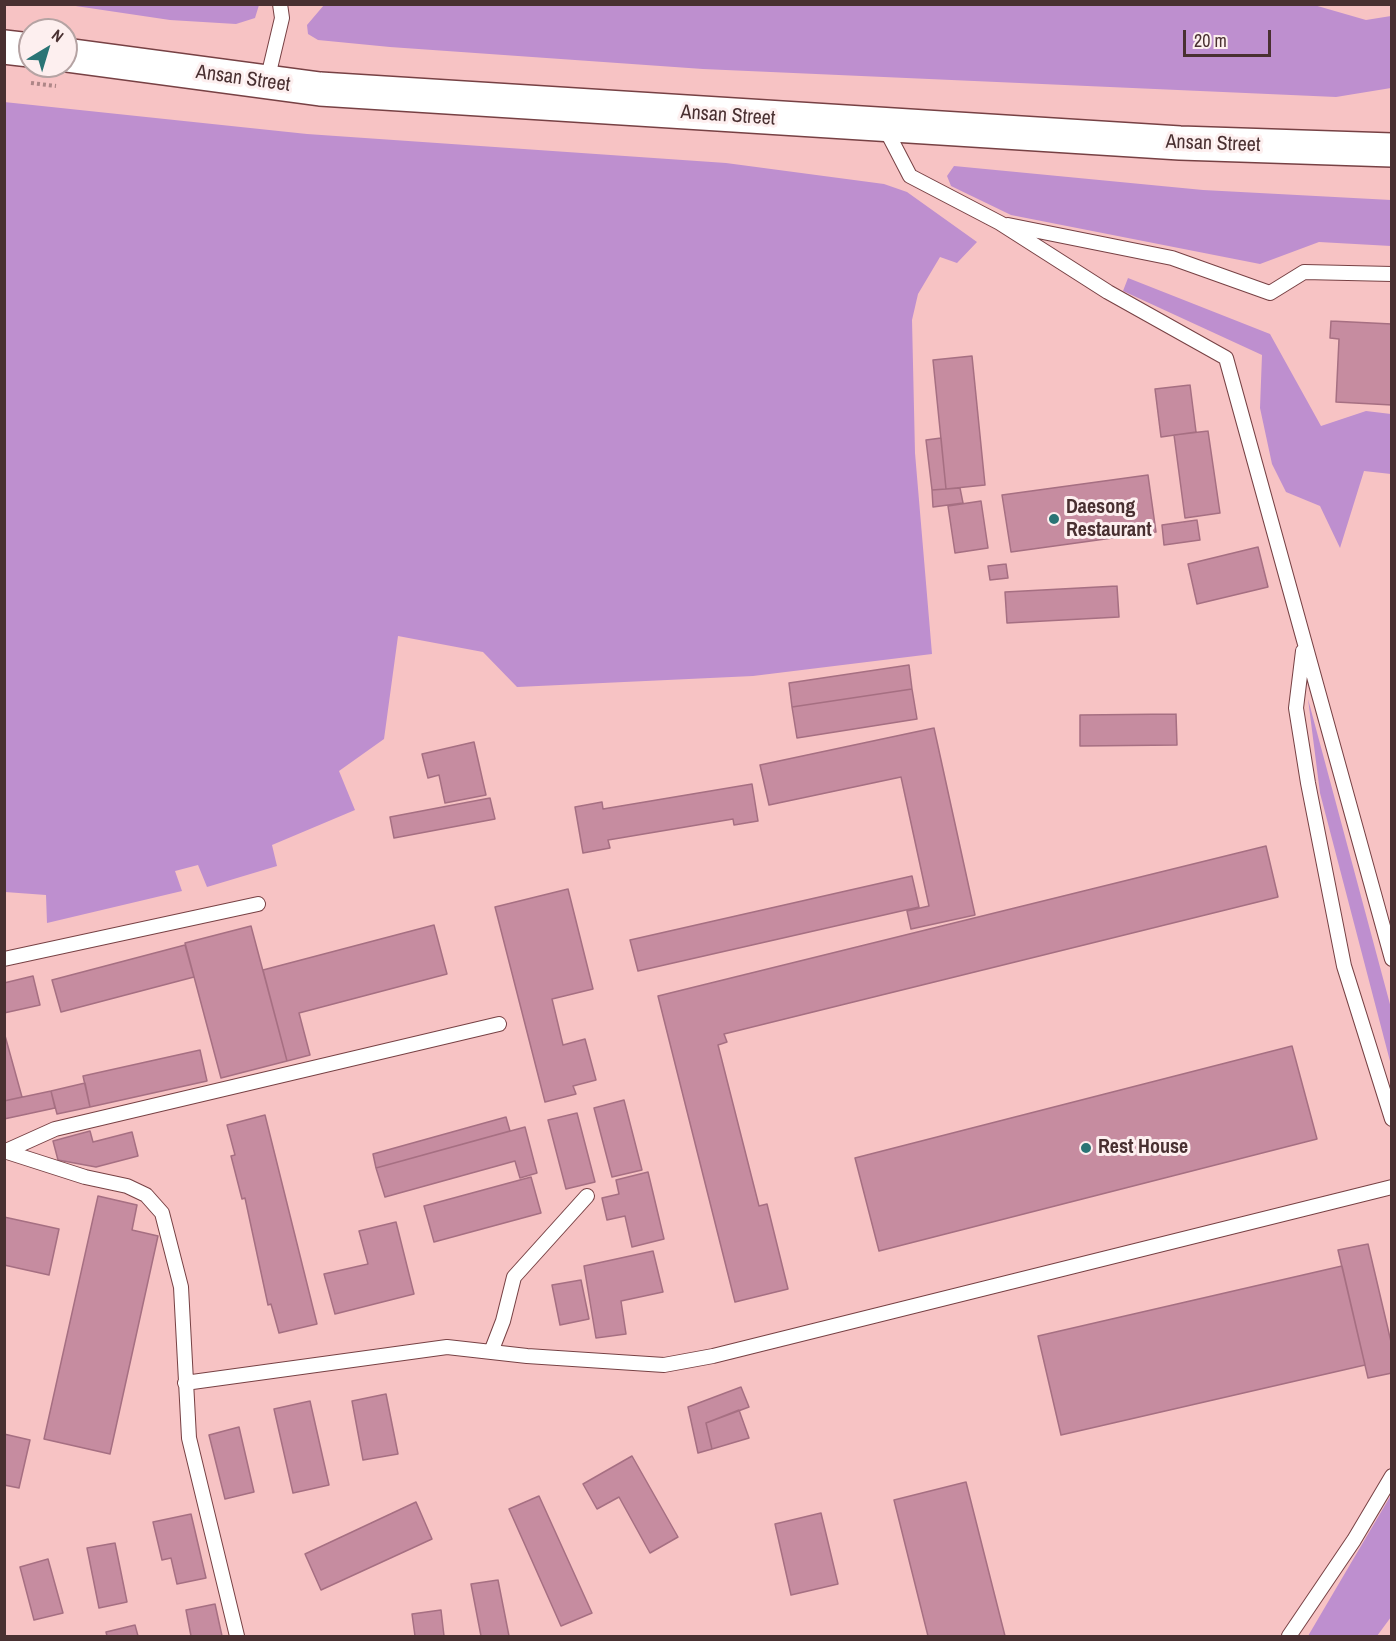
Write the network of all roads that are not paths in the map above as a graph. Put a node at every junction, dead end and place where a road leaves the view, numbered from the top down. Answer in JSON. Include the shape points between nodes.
{"nodes":[{"id":1,"x":280,"y":4,"type":"edge"},
{"id":2,"x":78,"y":57,"type":"edge"},
{"id":3,"x":267,"y":82,"type":"junction"},
{"id":4,"x":884,"y":126,"type":"junction"},
{"id":5,"x":1392,"y":150,"type":"edge"},
{"id":6,"x":1000,"y":223,"type":"junction"},
{"id":7,"x":1392,"y":274,"type":"edge"},
{"id":8,"x":1304,"y":643,"type":"junction"},
{"id":9,"x":258,"y":904,"type":"dead end"},
{"id":10,"x":4,"y":958,"type":"edge"},
{"id":11,"x":1392,"y":959,"type":"edge"},
{"id":12,"x":500,"y":1024,"type":"dead end"},
{"id":13,"x":1392,"y":1119,"type":"edge"},
{"id":14,"x":5,"y":1151,"type":"edge"},
{"id":15,"x":1392,"y":1187,"type":"edge"},
{"id":16,"x":587,"y":1196,"type":"dead end"},
{"id":17,"x":490,"y":1352,"type":"junction"},
{"id":18,"x":184,"y":1383,"type":"junction"},
{"id":19,"x":1392,"y":1476,"type":"edge"},
{"id":20,"x":237,"y":1636,"type":"edge"},
{"id":21,"x":1289,"y":1636,"type":"edge"}],
"edges":[{"from":1,"to":3,"type":"lane","via":[[282,18]]},
{"from":2,"to":3,"type":"main road","name":"Ansan Street"},
{"from":3,"to":4,"type":"main road","name":"Ansan Street","via":[[320,89]]},
{"from":4,"to":5,"type":"main road","name":"Ansan Street","via":[[1180,143]]},
{"from":4,"to":6,"type":"lane","via":[[910,176]]},
{"from":6,"to":7,"type":"lane","via":[[1172,258],[1269,293],[1304,272]]},
{"from":6,"to":8,"type":"lane","via":[[1108,292],[1226,358]]},
{"from":8,"to":11,"type":"lane"},
{"from":8,"to":13,"type":"lane","via":[[1296,708],[1308,783],[1344,966]]},
{"from":9,"to":10,"type":"lane"},
{"from":12,"to":14,"type":"lane","via":[[55,1129]]},
{"from":14,"to":18,"type":"lane","via":[[127,1186],[146,1195],[162,1213],[181,1287]]},
{"from":15,"to":17,"type":"lane","via":[[664,1365]]},
{"from":16,"to":17,"type":"lane","via":[[514,1277],[503,1322]]},
{"from":17,"to":18,"type":"lane","via":[[447,1347]]},
{"from":18,"to":20,"type":"lane","via":[[189,1438]]},
{"from":19,"to":21,"type":"lane"}]}
